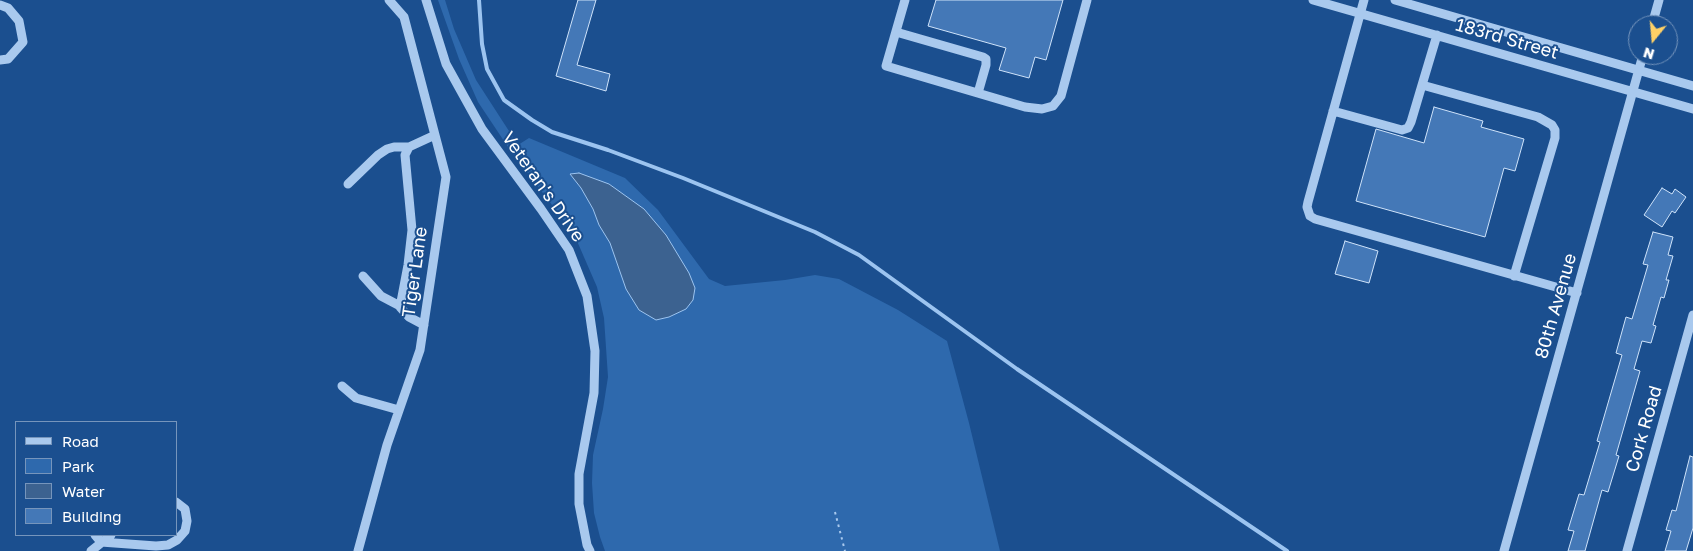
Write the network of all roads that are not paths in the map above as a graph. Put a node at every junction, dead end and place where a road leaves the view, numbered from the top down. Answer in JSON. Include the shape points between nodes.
{"nodes":[{"id":1,"x":390,"y":0,"type":"edge"},
{"id":2,"x":426,"y":0,"type":"edge"},
{"id":3,"x":905,"y":0,"type":"edge"},
{"id":4,"x":1087,"y":0,"type":"edge"},
{"id":5,"x":1313,"y":0,"type":"edge"},
{"id":6,"x":1364,"y":0,"type":"edge"},
{"id":7,"x":1395,"y":0,"type":"edge"},
{"id":8,"x":1659,"y":0,"type":"edge"},
{"id":9,"x":0,"y":5,"type":"edge"},
{"id":10,"x":1361,"y":14,"type":"junction"},
{"id":11,"x":1655,"y":15,"type":"edge"},
{"id":12,"x":896,"y":32,"type":"junction"},
{"id":13,"x":1437,"y":35,"type":"junction"},
{"id":14,"x":0,"y":60,"type":"edge"},
{"id":15,"x":1641,"y":65,"type":"edge"},
{"id":16,"x":1639,"y":70,"type":"junction"},
{"id":17,"x":1422,"y":85,"type":"junction"},
{"id":18,"x":1693,"y":86,"type":"edge"},
{"id":19,"x":1633,"y":91,"type":"junction"},
{"id":20,"x":978,"y":93,"type":"junction"},
{"id":21,"x":1693,"y":109,"type":"edge"},
{"id":22,"x":1332,"y":111,"type":"junction"},
{"id":23,"x":435,"y":135,"type":"junction"},
{"id":24,"x":409,"y":147,"type":"junction"},
{"id":25,"x":348,"y":184,"type":"dead end"},
{"id":26,"x":363,"y":276,"type":"dead end"},
{"id":27,"x":1514,"y":276,"type":"junction"},
{"id":28,"x":1577,"y":293,"type":"junction"},
{"id":29,"x":400,"y":306,"type":"junction"},
{"id":30,"x":1693,"y":315,"type":"edge"},
{"id":31,"x":424,"y":325,"type":"junction"},
{"id":32,"x":342,"y":386,"type":"dead end"},
{"id":33,"x":399,"y":410,"type":"junction"},
{"id":34,"x":178,"y":504,"type":"edge"},
{"id":35,"x":98,"y":538,"type":"edge"},
{"id":36,"x":91,"y":551,"type":"edge"},
{"id":37,"x":358,"y":551,"type":"edge"},
{"id":38,"x":590,"y":551,"type":"edge"},
{"id":39,"x":1504,"y":551,"type":"edge"},
{"id":40,"x":1627,"y":551,"type":"edge"}],
"edges":[{"from":1,"to":23,"type":"street","name":"Tiger Lane","via":[[404,17]]},
{"from":2,"to":38,"type":"street","name":"Veteran's Drive","via":[[446,64],[482,129],[570,250],[587,296],[595,351],[594,393],[579,474],[579,504]]},
{"from":3,"to":12,"type":"street"},
{"from":4,"to":20,"type":"street","via":[[1061,96],[1052,106],[1042,109],[1026,107]]},
{"from":5,"to":10,"type":"street","name":"183rd Street"},
{"from":6,"to":10,"type":"street"},
{"from":7,"to":16,"type":"street","name":"183rd Street"},
{"from":8,"to":11,"type":"street"},
{"from":9,"to":14,"type":"street","via":[[8,8],[19,21],[23,42],[8,59]]},
{"from":10,"to":13,"type":"street","name":"183rd Street"},
{"from":10,"to":22,"type":"street"},
{"from":12,"to":20,"type":"street","via":[[986,59]]},
{"from":12,"to":20,"type":"street","via":[[886,66]]},
{"from":13,"to":17,"type":"street"},
{"from":13,"to":19,"type":"street","name":"183rd Street"},
{"from":15,"to":16,"type":"street","name":"80th Avenue"},
{"from":16,"to":18,"type":"street","name":"183rd Street"},
{"from":16,"to":19,"type":"street","name":"80th Avenue"},
{"from":17,"to":22,"type":"street","via":[[1408,128],[1402,130]]},
{"from":17,"to":27,"type":"street","via":[[1538,118],[1555,130]]},
{"from":19,"to":21,"type":"street","name":"183rd Street"},
{"from":19,"to":28,"type":"street","name":"80th Avenue"},
{"from":22,"to":27,"type":"street","via":[[1307,208],[1310,216]]},
{"from":23,"to":24,"type":"street"},
{"from":23,"to":31,"type":"street","name":"Tiger Lane","via":[[446,177]]},
{"from":24,"to":25,"type":"street","via":[[387,149]]},
{"from":24,"to":29,"type":"street","via":[[405,155],[412,230]]},
{"from":26,"to":29,"type":"street","via":[[381,296]]},
{"from":27,"to":28,"type":"street"},
{"from":28,"to":39,"type":"street","name":"80th Avenue"},
{"from":29,"to":31,"type":"street","via":[[409,317]]},
{"from":30,"to":40,"type":"street","name":"Cork Road"},
{"from":31,"to":33,"type":"street","name":"Tiger Lane","via":[[420,350]]},
{"from":32,"to":33,"type":"street","via":[[356,398]]},
{"from":33,"to":37,"type":"street","name":"Tiger Lane"},
{"from":34,"to":35,"type":"street","via":[[185,509],[188,521],[177,540],[168,545]]},
{"from":35,"to":36,"type":"street"}]}
